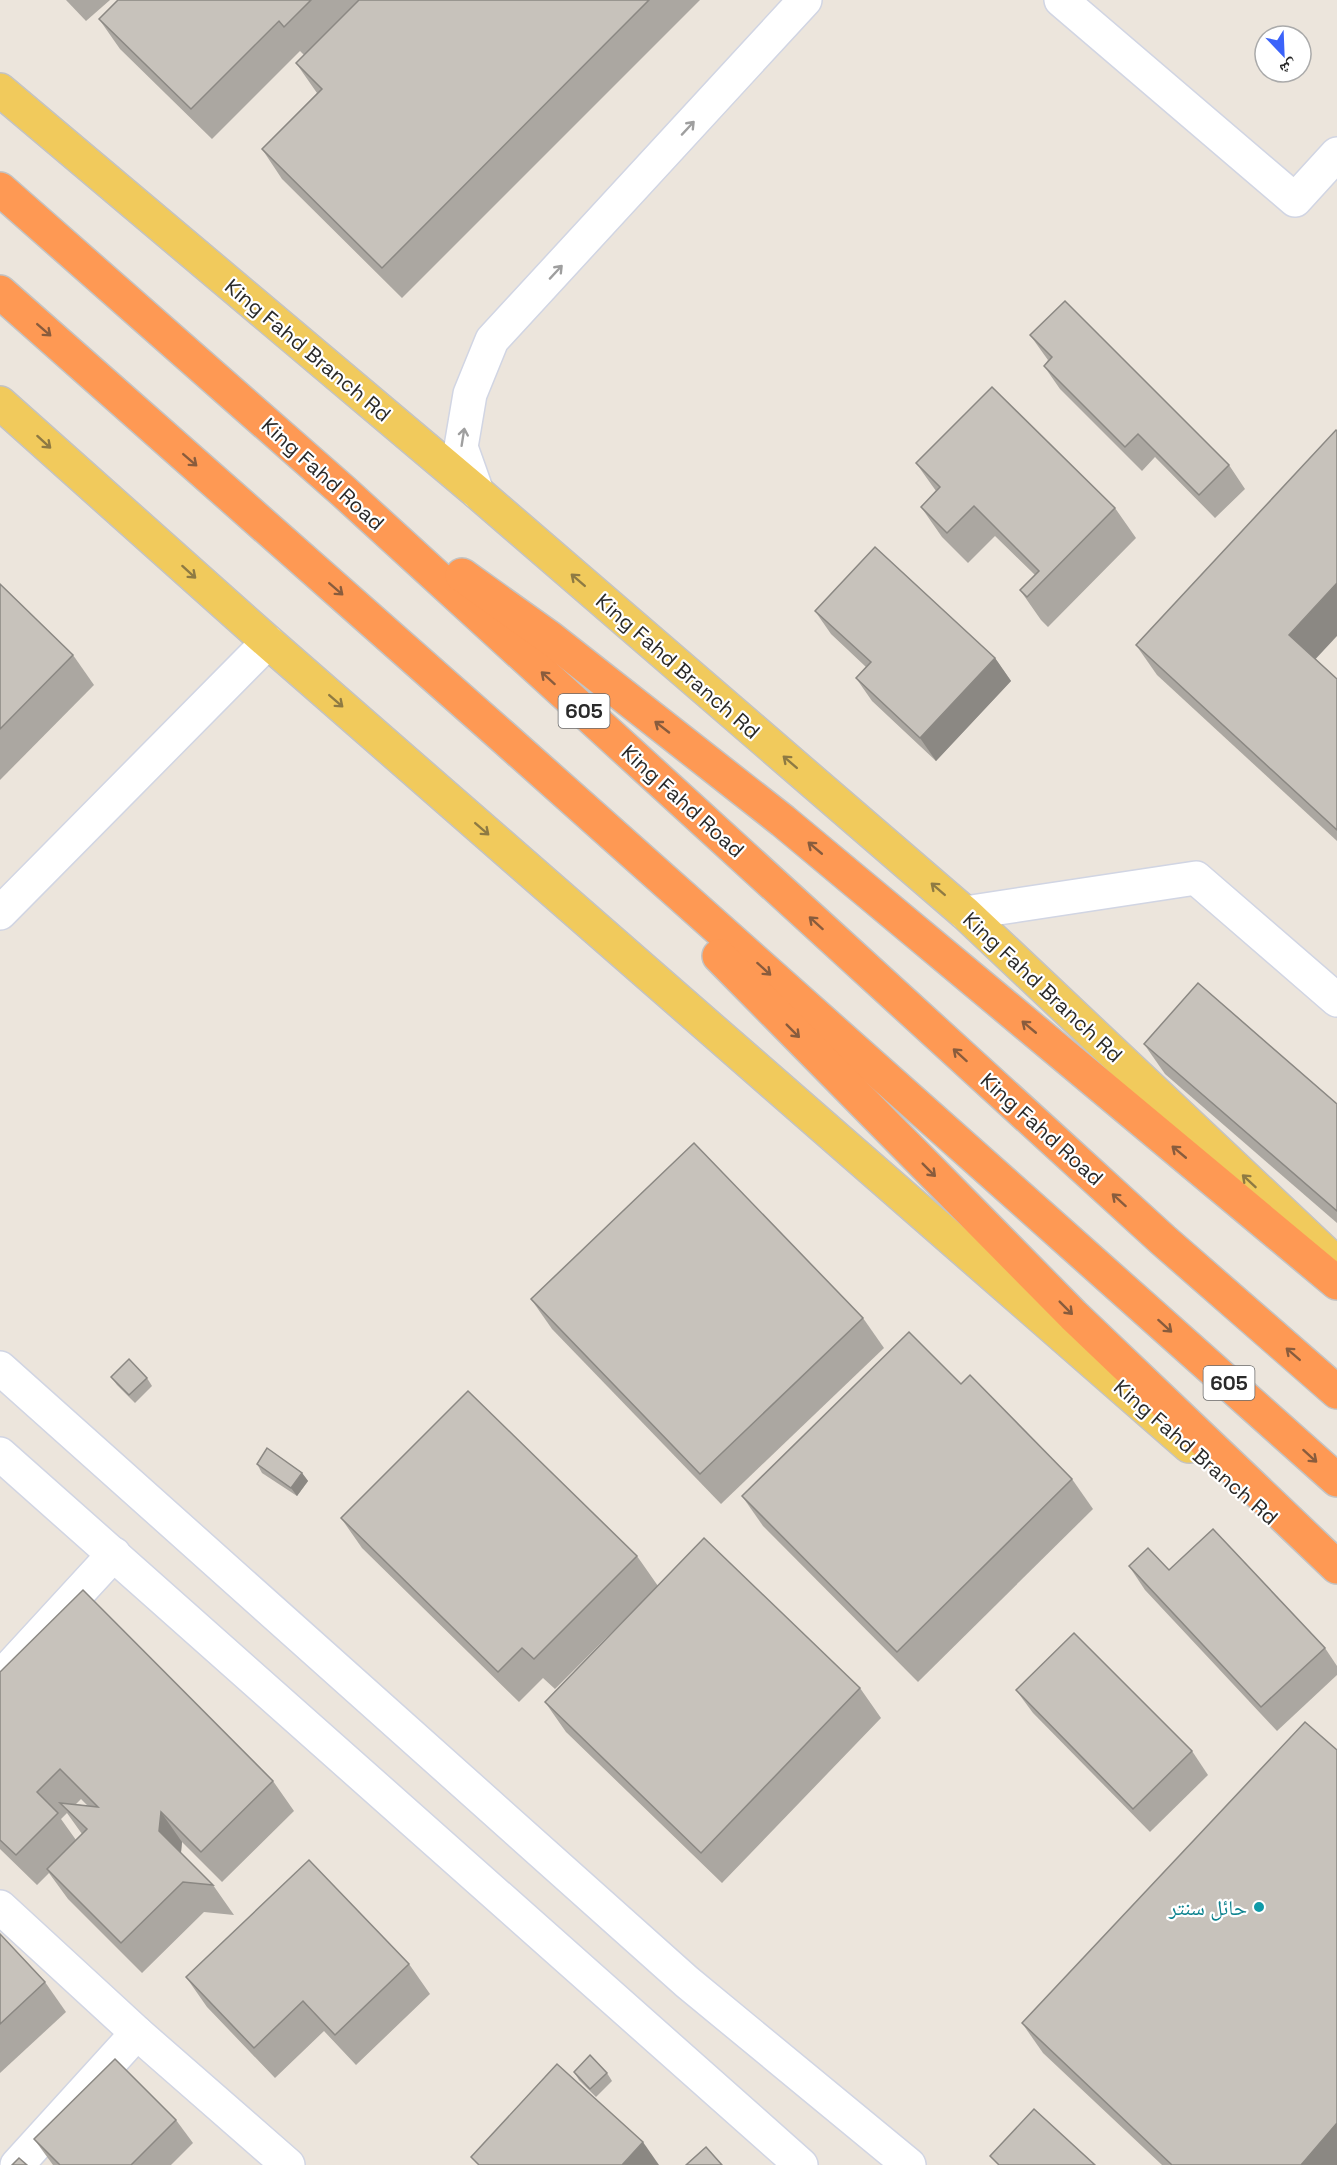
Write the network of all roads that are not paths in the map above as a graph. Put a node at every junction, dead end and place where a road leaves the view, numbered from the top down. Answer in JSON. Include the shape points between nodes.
{"nodes":[{"id":1,"x":805,"y":0,"type":"edge"},
{"id":2,"x":1061,"y":0,"type":"edge"},
{"id":3,"x":0,"y":90,"type":"edge"},
{"id":4,"x":1337,"y":154,"type":"edge"},
{"id":5,"x":0,"y":189,"type":"edge"},
{"id":6,"x":0,"y":292,"type":"edge"},
{"id":7,"x":0,"y":403,"type":"edge"},
{"id":8,"x":343,"y":491,"type":"junction"},
{"id":9,"x":477,"y":492,"type":"junction"},
{"id":10,"x":268,"y":642,"type":"junction"},
{"id":11,"x":501,"y":735,"type":"junction"},
{"id":12,"x":964,"y":912,"type":"junction"},
{"id":13,"x":0,"y":914,"type":"edge"},
{"id":14,"x":1337,"y":1000,"type":"edge"},
{"id":15,"x":1337,"y":1264,"type":"edge"},
{"id":16,"x":1337,"y":1283,"type":"edge"},
{"id":17,"x":0,"y":1368,"type":"edge"},
{"id":18,"x":1337,"y":1392,"type":"edge"},
{"id":19,"x":0,"y":1454,"type":"edge"},
{"id":20,"x":1337,"y":1480,"type":"edge"},
{"id":21,"x":114,"y":1554,"type":"junction"},
{"id":22,"x":1337,"y":1567,"type":"edge"},
{"id":23,"x":1337,"y":1575,"type":"edge"},
{"id":24,"x":0,"y":1678,"type":"edge"},
{"id":25,"x":0,"y":1907,"type":"edge"},
{"id":26,"x":137,"y":2032,"type":"junction"},
{"id":27,"x":17,"y":2165,"type":"edge"},
{"id":28,"x":288,"y":2165,"type":"edge"},
{"id":29,"x":801,"y":2165,"type":"edge"},
{"id":30,"x":909,"y":2165,"type":"edge"}],
"edges":[{"from":9,"to":1,"type":"street","one_way":true,"via":[[461,447],[470,394],[492,340]]},
{"from":2,"to":4,"type":"street","via":[[1295,200]]},
{"from":3,"to":9,"type":"main road","name":"King Fahd Branch Rd"},
{"from":5,"to":8,"type":"highway","name":"King Fahd Road","number":"605"},
{"from":6,"to":11,"type":"highway","number":"605","one_way":true},
{"from":7,"to":10,"type":"main road","name":"King Fahd Branch Rd","one_way":true},
{"from":16,"to":8,"type":"highway","one_way":true,"via":[[783,821],[550,638]]},
{"from":18,"to":8,"type":"highway","name":"King Fahd Road","number":"605","one_way":true,"via":[[1163,1240]]},
{"from":12,"to":9,"type":"main road","name":"King Fahd Branch Rd","one_way":true},
{"from":10,"to":13,"type":"street"},
{"from":10,"to":23,"type":"main road","name":"King Fahd Branch Rd","one_way":true},
{"from":11,"to":20,"type":"highway","number":"605","one_way":true},
{"from":11,"to":22,"type":"highway","one_way":true,"via":[[1073,1315]]},
{"from":12,"to":14,"type":"street","via":[[1196,878]]},
{"from":15,"to":12,"type":"main road","name":"King Fahd Branch Rd","one_way":true},
{"from":17,"to":30,"type":"street","via":[[687,1982]]},
{"from":19,"to":21,"type":"street"},
{"from":21,"to":24,"type":"street"},
{"from":21,"to":29,"type":"street"},
{"from":25,"to":26,"type":"street"},
{"from":26,"to":27,"type":"street"},
{"from":26,"to":28,"type":"street"}]}
